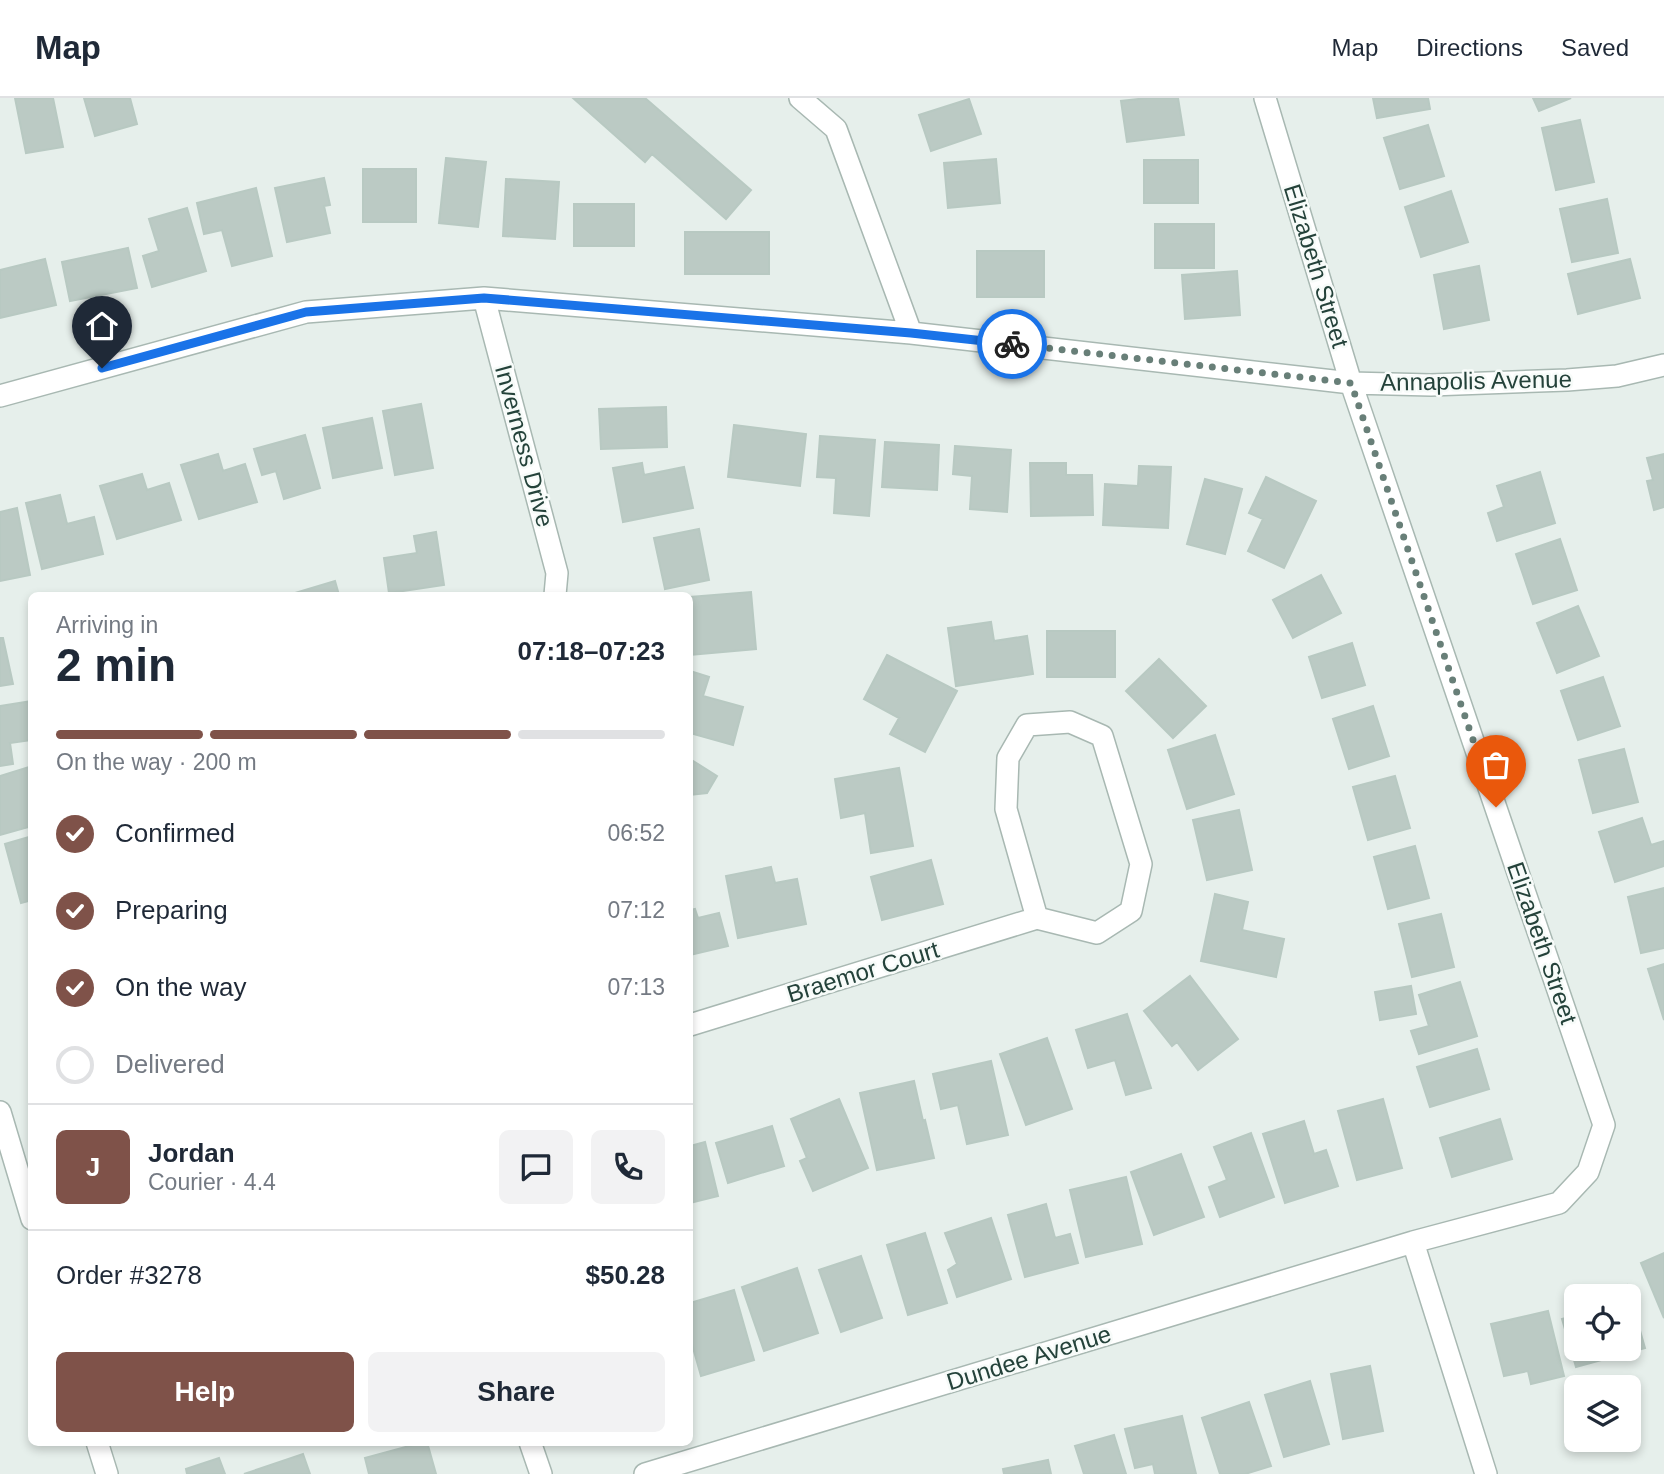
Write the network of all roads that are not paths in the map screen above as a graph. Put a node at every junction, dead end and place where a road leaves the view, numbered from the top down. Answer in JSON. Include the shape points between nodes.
{"nodes":[{"id":1,"x":800,"y":98,"type":"edge"},
{"id":2,"x":1265,"y":98,"type":"edge"},
{"id":3,"x":484,"y":298,"type":"junction"},
{"id":4,"x":911,"y":333,"type":"junction"},
{"id":5,"x":1664,"y":365,"type":"edge"},
{"id":6,"x":1351,"y":383,"type":"junction"},
{"id":7,"x":0,"y":396,"type":"edge"},
{"id":8,"x":555,"y":592,"type":"edge"},
{"id":9,"x":1037,"y":918,"type":"junction"},
{"id":10,"x":693,"y":1024,"type":"edge"},
{"id":11,"x":0,"y":1112,"type":"edge"},
{"id":12,"x":28,"y":1206,"type":"edge"},
{"id":13,"x":1413,"y":1242,"type":"junction"},
{"id":14,"x":98,"y":1446,"type":"edge"},
{"id":15,"x":531,"y":1446,"type":"edge"},
{"id":16,"x":107,"y":1474,"type":"edge"},
{"id":17,"x":541,"y":1474,"type":"edge"},
{"id":18,"x":645,"y":1474,"type":"edge"},
{"id":19,"x":1486,"y":1474,"type":"edge"}],
"edges":[{"from":1,"to":4,"type":"street","via":[[836,129]]},
{"from":2,"to":6,"type":"street","name":"Elizabeth Street"},
{"from":3,"to":4,"type":"street","name":"Annapolis Avenue"},
{"from":3,"to":7,"type":"street","name":"Annapolis Avenue","via":[[306,312]]},
{"from":3,"to":8,"type":"street","name":"Inverness Drive","via":[[557,573]]},
{"from":4,"to":6,"type":"street","name":"Annapolis Avenue"},
{"from":5,"to":6,"type":"street","name":"Annapolis Avenue","via":[[1617,376],[1567,380]]},
{"from":6,"to":13,"type":"street","name":"Elizabeth Street","via":[[1604,1125],[1588,1172],[1559,1203]]},
{"from":9,"to":9,"type":"street","via":[[1097,933],[1130,911],[1141,864],[1102,736],[1070,722],[1027,725],[1008,758],[1006,809]]},
{"from":9,"to":10,"type":"street","name":"Braemor Court"},
{"from":11,"to":12,"type":"street"},
{"from":13,"to":18,"type":"street","name":"Dundee Avenue"},
{"from":13,"to":19,"type":"street"},
{"from":14,"to":16,"type":"street"},
{"from":15,"to":17,"type":"street"}]}
